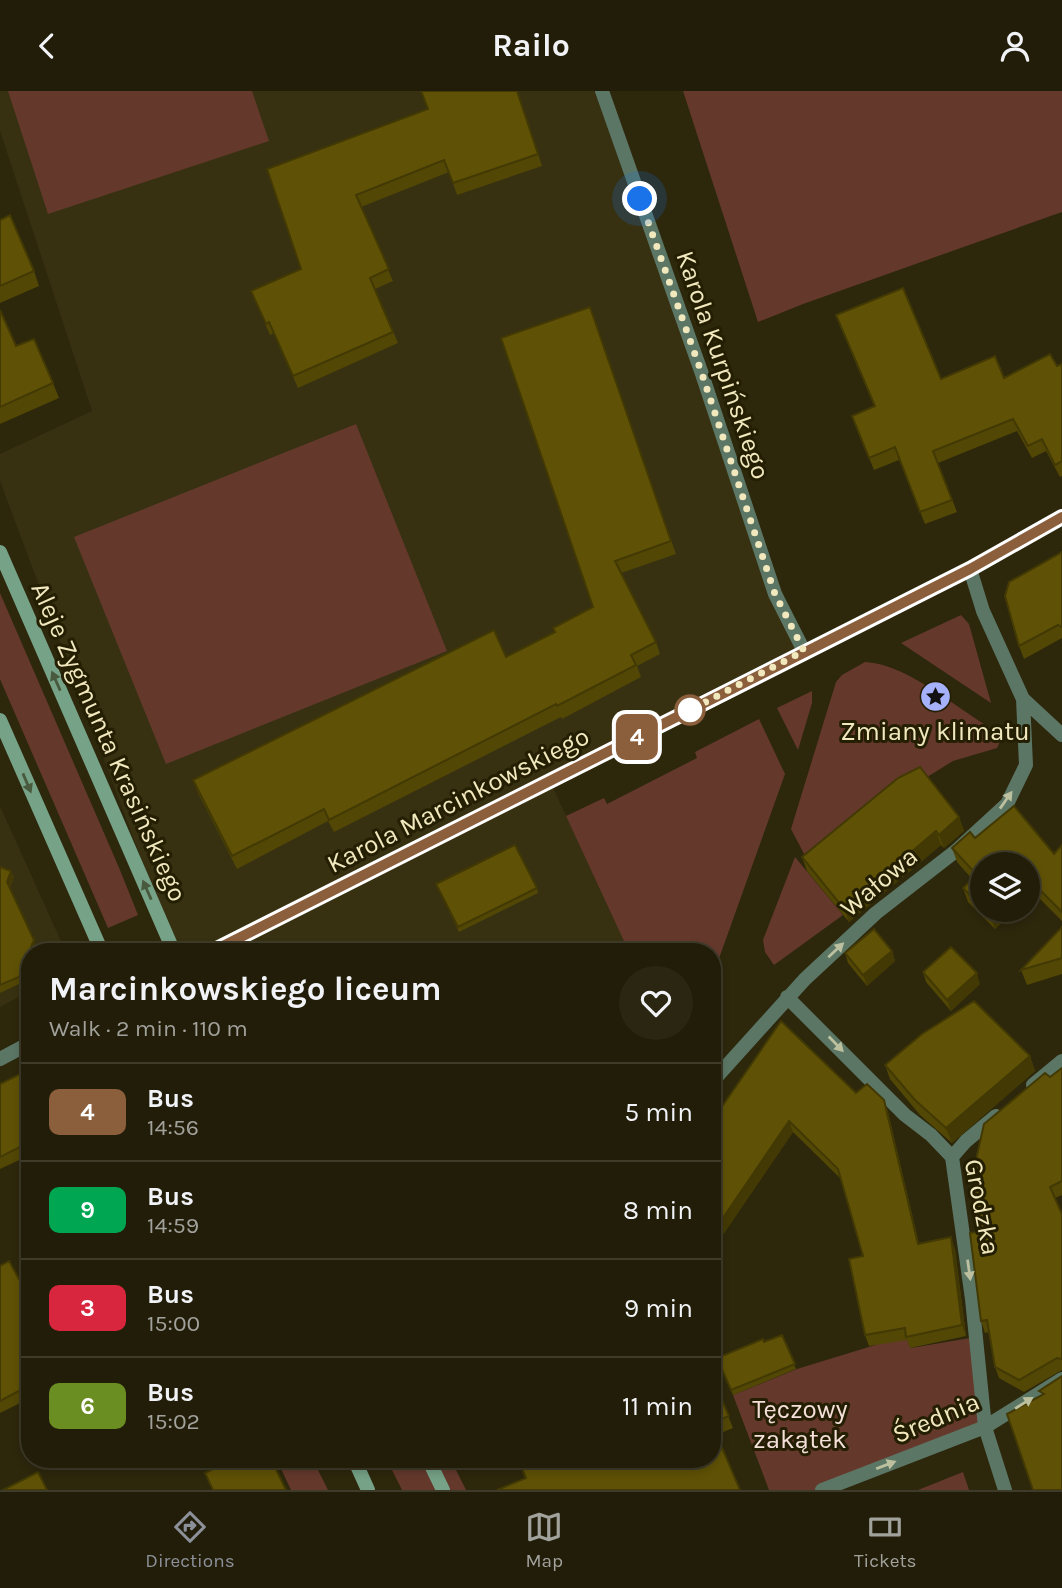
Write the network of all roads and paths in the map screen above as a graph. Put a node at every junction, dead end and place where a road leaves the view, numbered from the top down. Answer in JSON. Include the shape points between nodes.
{"nodes":[{"id":1,"x":602,"y":91,"type":"edge"},
{"id":2,"x":1062,"y":517,"type":"edge"},
{"id":3,"x":0,"y":552,"type":"edge"},
{"id":4,"x":970,"y":569,"type":"junction"},
{"id":5,"x":804,"y":651,"type":"junction"},
{"id":6,"x":1023,"y":699,"type":"junction"},
{"id":7,"x":0,"y":720,"type":"edge"},
{"id":8,"x":1062,"y":735,"type":"edge"},
{"id":9,"x":98,"y":943,"type":"edge"},
{"id":10,"x":170,"y":943,"type":"edge"},
{"id":11,"x":229,"y":943,"type":"edge"},
{"id":12,"x":787,"y":997,"type":"junction"},
{"id":13,"x":21,"y":1048,"type":"edge"},
{"id":14,"x":0,"y":1059,"type":"edge"},
{"id":15,"x":1062,"y":1061,"type":"edge"},
{"id":16,"x":721,"y":1072,"type":"edge"},
{"id":17,"x":952,"y":1157,"type":"junction"},
{"id":18,"x":1062,"y":1379,"type":"edge"},
{"id":19,"x":985,"y":1427,"type":"junction"},
{"id":20,"x":358,"y":1468,"type":"edge"},
{"id":21,"x":432,"y":1468,"type":"edge"},
{"id":22,"x":368,"y":1490,"type":"edge"},
{"id":23,"x":443,"y":1490,"type":"edge"},
{"id":24,"x":822,"y":1490,"type":"edge"},
{"id":25,"x":1005,"y":1490,"type":"edge"}],
"edges":[{"from":1,"to":5,"type":"street","name":"Karola Kurpińskiego","via":[[775,594]]},
{"from":2,"to":4,"type":"street","name":"Karola Marcinkowskiego"},
{"from":10,"to":3,"type":"street","name":"Aleje Zygmunta Krasińskiego","one_way":true},
{"from":4,"to":5,"type":"street","name":"Karola Marcinkowskiego"},
{"from":4,"to":6,"type":"street","name":"Wałowa","via":[[983,611]]},
{"from":5,"to":11,"type":"street","name":"Karola Marcinkowskiego"},
{"from":6,"to":8,"type":"street","name":"Wałowa"},
{"from":12,"to":6,"type":"street","name":"Wałowa","one_way":true,"via":[[876,913],[1007,804],[1026,765]]},
{"from":7,"to":9,"type":"street","one_way":true},
{"from":12,"to":16,"type":"street","name":"Wałowa"},
{"from":12,"to":17,"type":"street","name":"Grodzka","one_way":true},
{"from":13,"to":14,"type":"street"},
{"from":15,"to":17,"type":"street"},
{"from":17,"to":19,"type":"street","name":"Grodzka","one_way":true},
{"from":19,"to":18,"type":"street","name":"Średnia","one_way":true},
{"from":24,"to":19,"type":"street","name":"Średnia","one_way":true},
{"from":19,"to":25,"type":"street","name":"Grodzka"},
{"from":20,"to":22,"type":"street"},
{"from":21,"to":23,"type":"street"}]}
